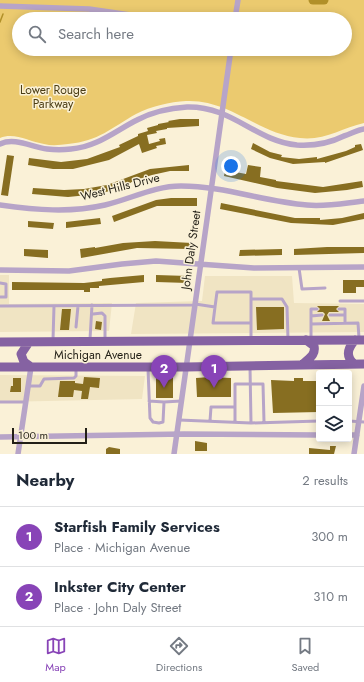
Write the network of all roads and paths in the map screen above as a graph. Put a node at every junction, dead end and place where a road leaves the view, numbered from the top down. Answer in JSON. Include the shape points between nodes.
{"nodes":[{"id":1,"x":238,"y":0,"type":"edge"},
{"id":2,"x":0,"y":6,"type":"edge"},
{"id":3,"x":110,"y":12,"type":"edge"},
{"id":4,"x":236,"y":12,"type":"edge"},
{"id":5,"x":230,"y":56,"type":"edge"},
{"id":6,"x":222,"y":113,"type":"junction"},
{"id":7,"x":364,"y":128,"type":"edge"},
{"id":8,"x":0,"y":144,"type":"edge"},
{"id":9,"x":211,"y":188,"type":"junction"},
{"id":10,"x":364,"y":201,"type":"edge"},
{"id":11,"x":0,"y":205,"type":"edge"},
{"id":12,"x":200,"y":265,"type":"junction"},
{"id":13,"x":364,"y":267,"type":"edge"},
{"id":14,"x":299,"y":268,"type":"junction"},
{"id":15,"x":0,"y":270,"type":"edge"},
{"id":16,"x":0,"y":283,"type":"edge"},
{"id":17,"x":325,"y":288,"type":"dead end"},
{"id":18,"x":0,"y":297,"type":"edge"},
{"id":19,"x":251,"y":299,"type":"junction"},
{"id":20,"x":364,"y":301,"type":"edge"},
{"id":21,"x":340,"y":302,"type":"dead end"},
{"id":22,"x":92,"y":305,"type":"junction"},
{"id":23,"x":195,"y":305,"type":"junction"},
{"id":24,"x":0,"y":306,"type":"edge"},
{"id":25,"x":54,"y":306,"type":"junction"},
{"id":26,"x":78,"y":306,"type":"junction"},
{"id":27,"x":215,"y":307,"type":"junction"},
{"id":28,"x":339,"y":308,"type":"dead end"},
{"id":29,"x":317,"y":309,"type":"dead end"},
{"id":30,"x":93,"y":314,"type":"junction"},
{"id":31,"x":322,"y":315,"type":"dead end"},
{"id":32,"x":330,"y":315,"type":"dead end"},
{"id":33,"x":345,"y":315,"type":"junction"},
{"id":34,"x":311,"y":316,"type":"junction"},
{"id":35,"x":251,"y":323,"type":"junction"},
{"id":36,"x":345,"y":323,"type":"junction"},
{"id":37,"x":311,"y":324,"type":"junction"},
{"id":38,"x":76,"y":327,"type":"dead end"},
{"id":39,"x":190,"y":340,"type":"junction"},
{"id":40,"x":250,"y":340,"type":"junction"},
{"id":41,"x":288,"y":340,"type":"junction"},
{"id":42,"x":308,"y":340,"type":"junction"},
{"id":43,"x":359,"y":340,"type":"edge"},
{"id":44,"x":0,"y":342,"type":"edge"},
{"id":45,"x":29,"y":342,"type":"junction"},
{"id":46,"x":53,"y":342,"type":"junction"},
{"id":47,"x":90,"y":342,"type":"junction"},
{"id":48,"x":106,"y":342,"type":"junction"},
{"id":49,"x":303,"y":364,"type":"junction"},
{"id":50,"x":354,"y":364,"type":"junction"},
{"id":51,"x":364,"y":364,"type":"edge"},
{"id":52,"x":250,"y":365,"type":"junction"},
{"id":53,"x":0,"y":367,"type":"edge"},
{"id":54,"x":31,"y":367,"type":"junction"},
{"id":55,"x":148,"y":367,"type":"junction"},
{"id":56,"x":186,"y":367,"type":"junction"},
{"id":57,"x":49,"y":373,"type":"junction"},
{"id":58,"x":250,"y":384,"type":"junction"},
{"id":59,"x":29,"y":386,"type":"junction"},
{"id":60,"x":364,"y":386,"type":"edge"},
{"id":61,"x":149,"y":401,"type":"junction"},
{"id":62,"x":182,"y":401,"type":"junction"},
{"id":63,"x":0,"y":402,"type":"edge"},
{"id":64,"x":26,"y":402,"type":"junction"},
{"id":65,"x":164,"y":402,"type":"junction"},
{"id":66,"x":235,"y":407,"type":"junction"},
{"id":67,"x":179,"y":420,"type":"junction"},
{"id":68,"x":210,"y":421,"type":"junction"},
{"id":69,"x":316,"y":421,"type":"edge"},
{"id":70,"x":361,"y":421,"type":"edge"},
{"id":71,"x":235,"y":422,"type":"junction"},
{"id":72,"x":264,"y":422,"type":"junction"},
{"id":73,"x":251,"y":423,"type":"junction"},
{"id":74,"x":177,"y":434,"type":"junction"},
{"id":75,"x":316,"y":435,"type":"edge"},
{"id":76,"x":352,"y":435,"type":"edge"},
{"id":77,"x":357,"y":435,"type":"junction"},
{"id":78,"x":21,"y":436,"type":"junction"},
{"id":79,"x":0,"y":437,"type":"edge"},
{"id":80,"x":18,"y":454,"type":"edge"},
{"id":81,"x":174,"y":454,"type":"edge"},
{"id":82,"x":354,"y":454,"type":"edge"}],
"edges":[{"from":1,"to":4,"type":"street"},
{"from":2,"to":3,"type":"street"},
{"from":5,"to":6,"type":"street","name":"John Daly Street"},
{"from":6,"to":7,"type":"street","via":[[268,137],[297,145],[327,142]]},
{"from":6,"to":8,"type":"street","via":[[194,107],[162,110],[138,119],[101,141],[73,149],[48,149],[13,141]]},
{"from":6,"to":9,"type":"street","name":"John Daly Street"},
{"from":9,"to":10,"type":"street","name":"West Hills Drive","via":[[305,205],[328,206]]},
{"from":9,"to":11,"type":"street","name":"West Hills Drive","via":[[164,187],[105,205],[71,210],[39,210]]},
{"from":9,"to":12,"type":"street","name":"John Daly Street"},
{"from":12,"to":14,"type":"street"},
{"from":12,"to":15,"type":"street","via":[[145,261],[69,271]]},
{"from":12,"to":23,"type":"street","name":"John Daly Street"},
{"from":13,"to":14,"type":"street"},
{"from":14,"to":17,"type":"lane","via":[[302,289]]},
{"from":16,"to":18,"type":"lane","via":[[6,284],[6,297]]},
{"from":19,"to":27,"type":"lane","via":[[251,292],[217,292]]},
{"from":19,"to":35,"type":"lane"},
{"from":19,"to":41,"type":"lane","via":[[282,299],[287,308]]},
{"from":20,"to":21,"type":"lane"},
{"from":22,"to":23,"type":"lane"},
{"from":22,"to":26,"type":"lane"},
{"from":22,"to":30,"type":"lane"},
{"from":23,"to":27,"type":"lane"},
{"from":23,"to":39,"type":"street","name":"John Daly Street"},
{"from":24,"to":25,"type":"lane"},
{"from":25,"to":26,"type":"lane"},
{"from":25,"to":46,"type":"lane"},
{"from":26,"to":38,"type":"lane"},
{"from":27,"to":35,"type":"lane","via":[[213,322]]},
{"from":28,"to":33,"type":"lane","via":[[345,309]]},
{"from":29,"to":34,"type":"lane","via":[[311,309]]},
{"from":30,"to":47,"type":"lane"},
{"from":30,"to":48,"type":"lane","via":[[102,313],[105,316]]},
{"from":31,"to":34,"type":"lane"},
{"from":32,"to":33,"type":"lane"},
{"from":33,"to":36,"type":"lane"},
{"from":34,"to":37,"type":"lane"},
{"from":35,"to":40,"type":"lane"},
{"from":36,"to":37,"type":"lane"},
{"from":36,"to":43,"type":"lane","via":[[358,323]]},
{"from":37,"to":42,"type":"lane"},
{"from":39,"to":40,"type":"main road","name":"Michigan Avenue"},
{"from":39,"to":48,"type":"main road","name":"Michigan Avenue"},
{"from":39,"to":56,"type":"street","name":"John Daly Street"},
{"from":40,"to":41,"type":"main road","name":"Michigan Avenue"},
{"from":41,"to":42,"type":"main road","name":"Michigan Avenue"},
{"from":42,"to":43,"type":"main road","name":"Michigan Avenue"},
{"from":42,"to":49,"type":"main road","via":[[315,351]]},
{"from":43,"to":50,"type":"main road","via":[[350,346],[348,353]]},
{"from":44,"to":45,"type":"main road","name":"Michigan Avenue"},
{"from":45,"to":46,"type":"main road","name":"Michigan Avenue"},
{"from":45,"to":54,"type":"main road","via":[[21,354],[24,362]]},
{"from":46,"to":47,"type":"main road","name":"Michigan Avenue"},
{"from":47,"to":48,"type":"main road","name":"Michigan Avenue"},
{"from":49,"to":50,"type":"main road","name":"Michigan Avenue"},
{"from":49,"to":52,"type":"main road","name":"Michigan Avenue"},
{"from":50,"to":51,"type":"main road","name":"Michigan Avenue"},
{"from":52,"to":56,"type":"main road","name":"Michigan Avenue"},
{"from":52,"to":58,"type":"lane"},
{"from":53,"to":54,"type":"main road","name":"Michigan Avenue"},
{"from":54,"to":57,"type":"main road","name":"Michigan Avenue"},
{"from":54,"to":59,"type":"street"},
{"from":55,"to":56,"type":"main road","name":"Michigan Avenue"},
{"from":55,"to":57,"type":"main road","name":"Michigan Avenue","via":[[76,367]]},
{"from":55,"to":61,"type":"lane"},
{"from":56,"to":62,"type":"street","name":"John Daly Street"},
{"from":57,"to":59,"type":"lane","via":[[40,386]]},
{"from":58,"to":66,"type":"lane","via":[[235,384]]},
{"from":58,"to":72,"type":"lane","via":[[263,384]]},
{"from":58,"to":73,"type":"lane"},
{"from":59,"to":64,"type":"street"},
{"from":60,"to":70,"type":"street"},
{"from":61,"to":65,"type":"lane"},
{"from":61,"to":65,"type":"lane","via":[[150,418],[153,422],[159,423],[163,422]]},
{"from":62,"to":65,"type":"lane"},
{"from":62,"to":67,"type":"street","name":"John Daly Street"},
{"from":63,"to":64,"type":"lane"},
{"from":64,"to":78,"type":"street"},
{"from":66,"to":68,"type":"lane","via":[[211,407]]},
{"from":66,"to":71,"type":"lane"},
{"from":67,"to":68,"type":"lane"},
{"from":67,"to":74,"type":"street","name":"John Daly Street"},
{"from":68,"to":71,"type":"lane"},
{"from":69,"to":72,"type":"lane"},
{"from":70,"to":77,"type":"street"},
{"from":71,"to":73,"type":"lane"},
{"from":72,"to":73,"type":"lane"},
{"from":74,"to":75,"type":"street"},
{"from":74,"to":78,"type":"street"},
{"from":74,"to":81,"type":"street","name":"John Daly Street"},
{"from":76,"to":77,"type":"street"},
{"from":77,"to":82,"type":"street"},
{"from":78,"to":79,"type":"street"},
{"from":78,"to":80,"type":"street"}]}
